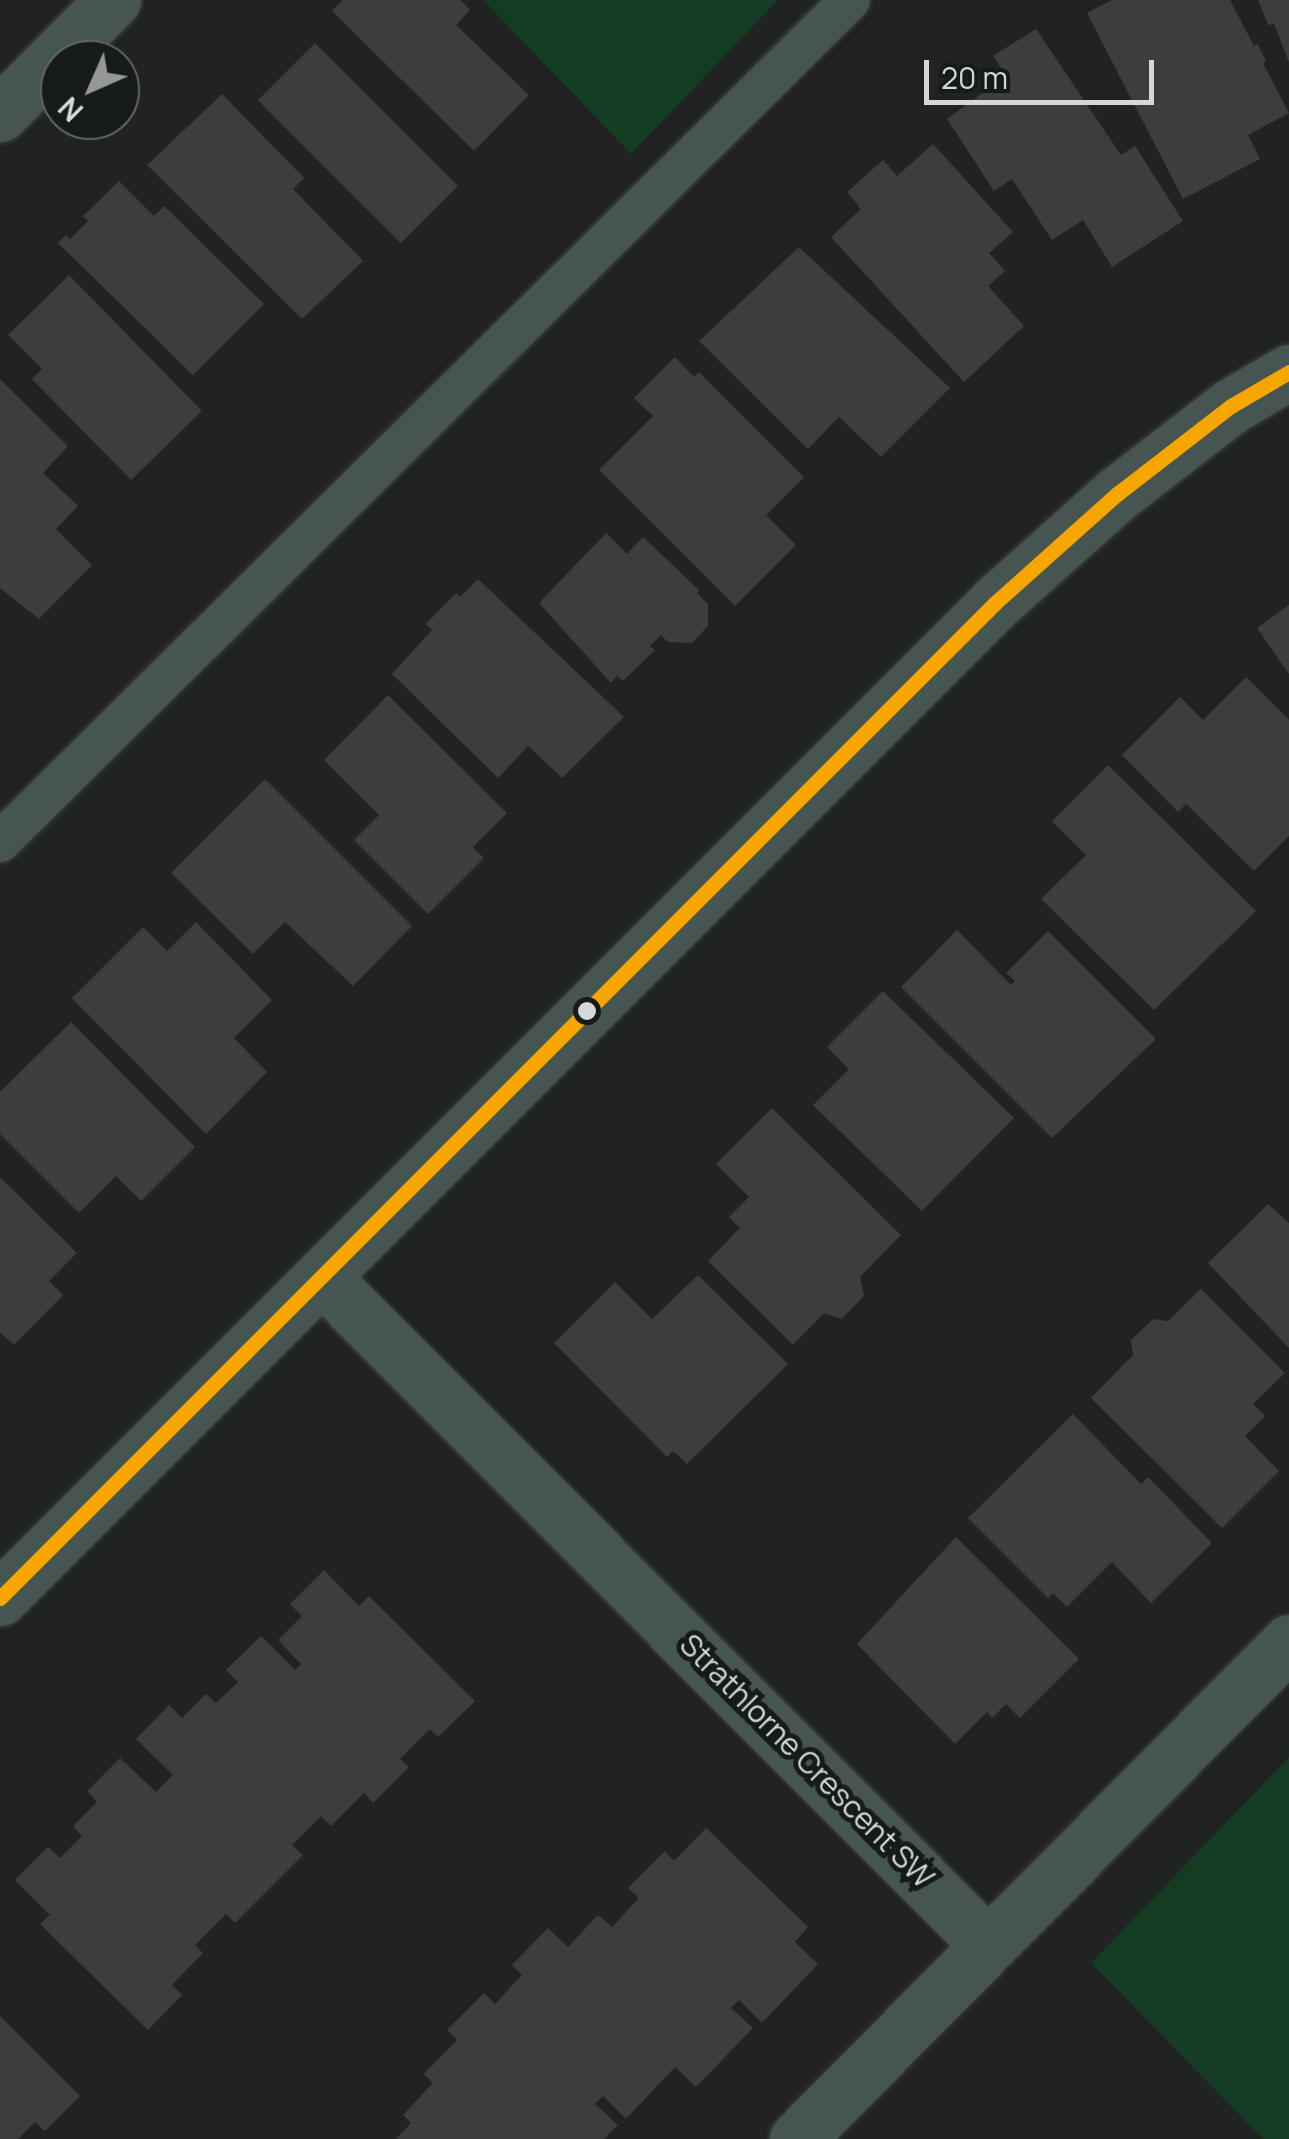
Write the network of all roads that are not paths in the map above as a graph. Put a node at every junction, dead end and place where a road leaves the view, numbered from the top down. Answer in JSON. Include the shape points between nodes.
{"nodes":[{"id":1,"x":113,"y":0,"type":"edge"},
{"id":2,"x":850,"y":0,"type":"edge"},
{"id":3,"x":0,"y":114,"type":"edge"},
{"id":4,"x":1289,"y":372,"type":"edge"},
{"id":5,"x":0,"y":842,"type":"edge"},
{"id":6,"x":323,"y":1278,"type":"junction"},
{"id":7,"x":0,"y":1598,"type":"edge"},
{"id":8,"x":1289,"y":1642,"type":"edge"},
{"id":9,"x":988,"y":1945,"type":"junction"},
{"id":10,"x":797,"y":2139,"type":"edge"}],
"edges":[{"from":1,"to":3,"type":"street"},
{"from":2,"to":5,"type":"lane"},
{"from":4,"to":6,"type":"street","via":[[1231,406],[1117,494],[994,603]]},
{"from":6,"to":7,"type":"street"},
{"from":6,"to":9,"type":"street","name":"Strathlorne Crescent SW"},
{"from":8,"to":9,"type":"street"},
{"from":9,"to":10,"type":"street"}]}
